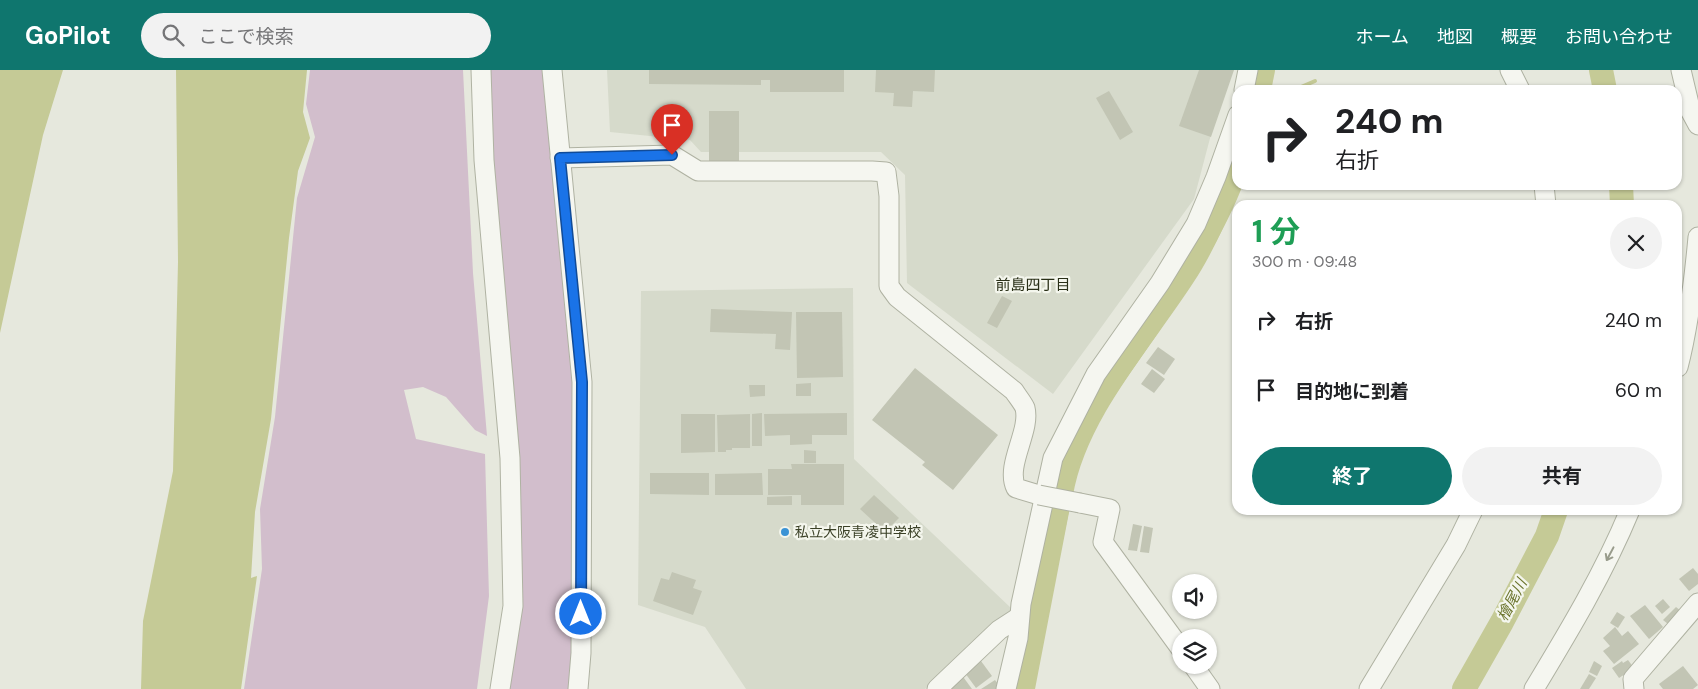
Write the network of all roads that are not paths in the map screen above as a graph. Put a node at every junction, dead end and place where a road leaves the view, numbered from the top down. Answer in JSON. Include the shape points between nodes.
{"nodes":[{"id":1,"x":481,"y":70,"type":"edge"},
{"id":2,"x":552,"y":70,"type":"edge"},
{"id":3,"x":1248,"y":70,"type":"edge"},
{"id":4,"x":1510,"y":70,"type":"edge"},
{"id":5,"x":1680,"y":70,"type":"edge"},
{"id":6,"x":1245,"y":85,"type":"edge"},
{"id":7,"x":1518,"y":85,"type":"edge"},
{"id":8,"x":1698,"y":125,"type":"edge"},
{"id":9,"x":1232,"y":132,"type":"edge"},
{"id":10,"x":560,"y":158,"type":"junction"},
{"id":11,"x":1698,"y":237,"type":"edge"},
{"id":12,"x":1682,"y":350,"type":"edge"},
{"id":13,"x":1471,"y":515,"type":"edge"},
{"id":14,"x":1628,"y":515,"type":"edge"},
{"id":15,"x":1698,"y":603,"type":"edge"},
{"id":16,"x":1019,"y":617,"type":"junction"},
{"id":17,"x":1172,"y":636,"type":"edge"},
{"id":18,"x":1199,"y":674,"type":"edge"},
{"id":19,"x":500,"y":689,"type":"edge"},
{"id":20,"x":578,"y":689,"type":"edge"},
{"id":21,"x":938,"y":689,"type":"edge"},
{"id":22,"x":1006,"y":689,"type":"edge"},
{"id":23,"x":1210,"y":689,"type":"edge"},
{"id":24,"x":1369,"y":689,"type":"edge"},
{"id":25,"x":1534,"y":689,"type":"edge"},
{"id":26,"x":1634,"y":689,"type":"edge"}],
"edges":[{"from":1,"to":19,"type":"street","via":[[484,160],[510,458],[513,606]]},
{"from":2,"to":10,"type":"street"},
{"from":3,"to":6,"type":"street"},
{"from":4,"to":7,"type":"street"},
{"from":5,"to":8,"type":"street","via":[[1691,112]]},
{"from":9,"to":16,"type":"street","via":[[1196,224],[1160,283],[1096,374],[1053,458]]},
{"from":10,"to":17,"type":"street","bridge":true,"via":[[672,155],[698,170],[886,172],[889,286],[897,297],[1014,392],[1025,408],[1024,428],[1012,481],[1016,488],[1110,509],[1104,542]]},
{"from":10,"to":20,"type":"street","via":[[582,382]]},
{"from":11,"to":12,"type":"street","via":[[1694,285]]},
{"from":13,"to":24,"type":"street","via":[[1456,545]]},
{"from":14,"to":25,"type":"street","one_way":true,"via":[[1589,595]]},
{"from":15,"to":26,"type":"street","via":[[1632,679]]},
{"from":16,"to":21,"type":"street","via":[[999,630]]},
{"from":16,"to":22,"type":"street","via":[[1018,638]]},
{"from":18,"to":23,"type":"street"}]}
